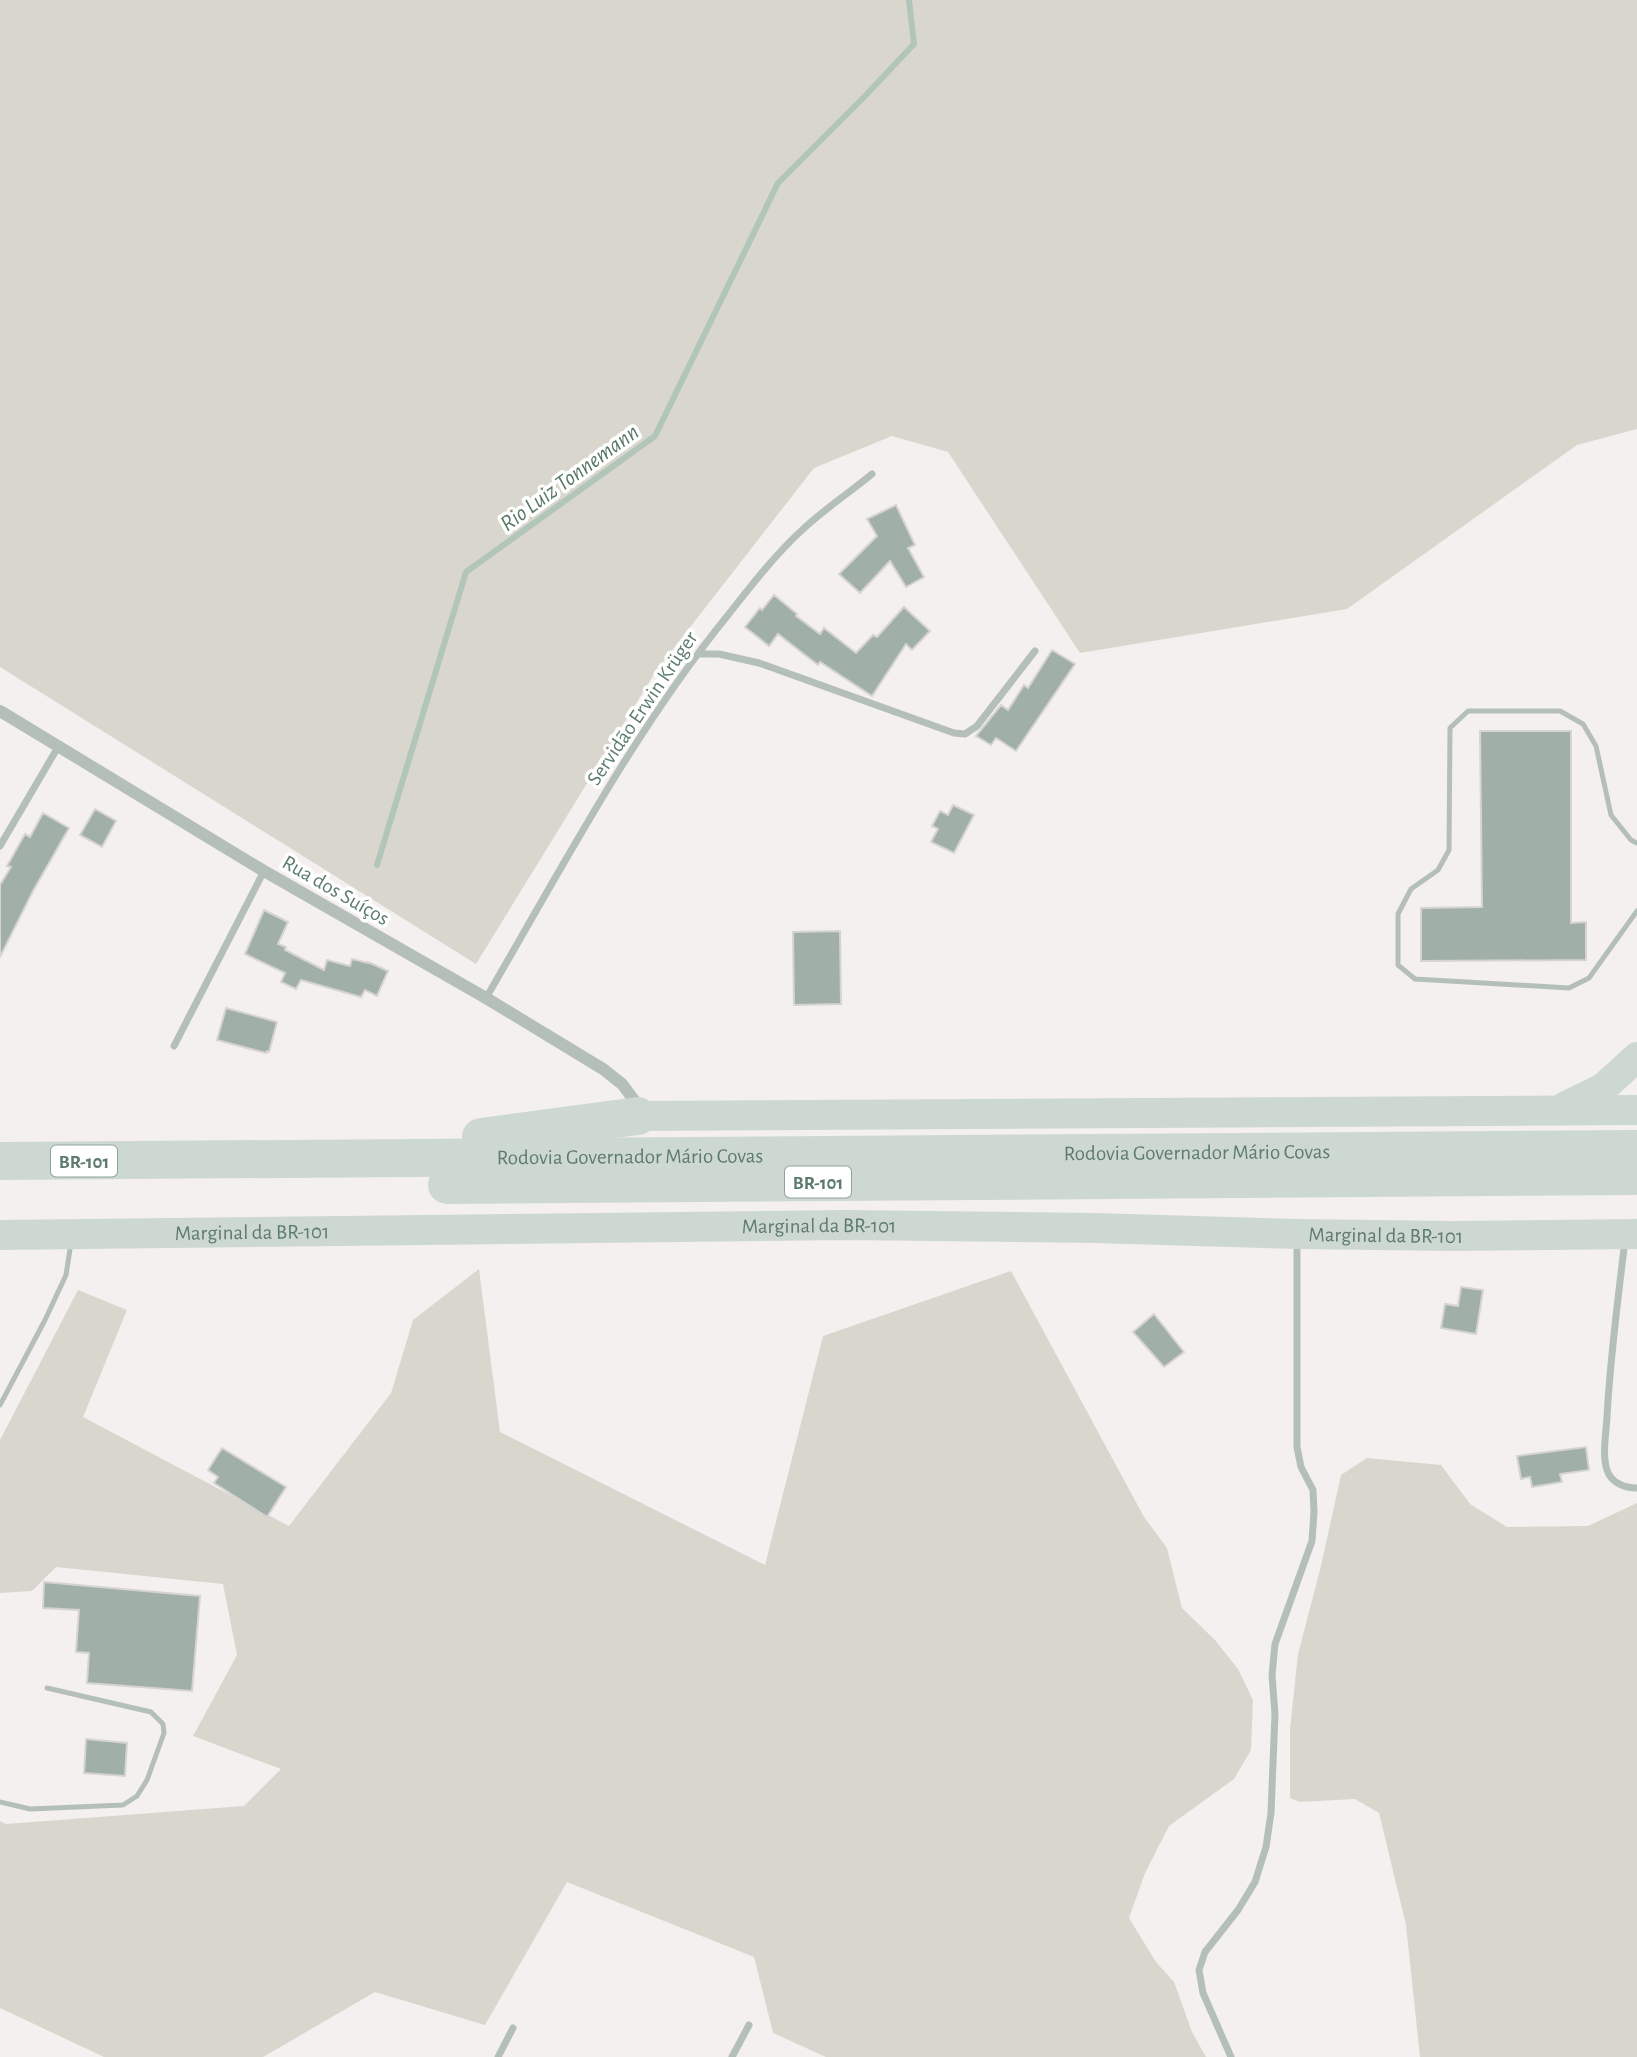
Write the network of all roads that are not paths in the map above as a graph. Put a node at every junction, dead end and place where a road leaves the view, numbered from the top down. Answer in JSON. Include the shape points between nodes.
{"nodes":[{"id":1,"x":872,"y":474,"type":"dead end"},
{"id":2,"x":1035,"y":650,"type":"dead end"},
{"id":3,"x":698,"y":654,"type":"junction"},
{"id":4,"x":0,"y":711,"type":"edge"},
{"id":5,"x":58,"y":747,"type":"junction"},
{"id":6,"x":1637,"y":843,"type":"edge"},
{"id":7,"x":0,"y":846,"type":"edge"},
{"id":8,"x":264,"y":871,"type":"junction"},
{"id":9,"x":1637,"y":911,"type":"edge"},
{"id":10,"x":486,"y":998,"type":"junction"},
{"id":11,"x":174,"y":1046,"type":"dead end"},
{"id":12,"x":1637,"y":1057,"type":"edge"},
{"id":13,"x":1558,"y":1109,"type":"junction"},
{"id":14,"x":1637,"y":1110,"type":"edge"},
{"id":15,"x":638,"y":1116,"type":"junction"},
{"id":16,"x":1637,"y":1149,"type":"edge"},
{"id":17,"x":308,"y":1160,"type":"junction"},
{"id":18,"x":0,"y":1161,"type":"edge"},
{"id":19,"x":1637,"y":1176,"type":"edge"},
{"id":20,"x":0,"y":1188,"type":"edge"},
{"id":21,"x":73,"y":1233,"type":"junction"},
{"id":22,"x":1297,"y":1234,"type":"junction"},
{"id":23,"x":1632,"y":1234,"type":"edge"},
{"id":24,"x":0,"y":1235,"type":"edge"},
{"id":25,"x":0,"y":1405,"type":"edge"},
{"id":26,"x":1637,"y":1488,"type":"edge"},
{"id":27,"x":47,"y":1688,"type":"dead end"},
{"id":28,"x":0,"y":1802,"type":"edge"},
{"id":29,"x":749,"y":2025,"type":"dead end"},
{"id":30,"x":513,"y":2028,"type":"dead end"},
{"id":31,"x":498,"y":2057,"type":"edge"},
{"id":32,"x":732,"y":2057,"type":"edge"},
{"id":33,"x":1231,"y":2057,"type":"edge"}],
"edges":[{"from":1,"to":3,"type":"street","name":"Servidão Erwin Krüger","via":[[793,539]]},
{"from":2,"to":3,"type":"street","via":[[977,726],[965,734],[759,663]]},
{"from":3,"to":10,"type":"street","name":"Servidão Erwin Krüger","via":[[620,770]]},
{"from":4,"to":5,"type":"street","name":"Rua dos Suíços"},
{"from":5,"to":7,"type":"street"},
{"from":5,"to":8,"type":"street","name":"Rua dos Suíços"},
{"from":6,"to":9,"type":"lane","via":[[1611,815],[1596,746],[1583,723],[1560,711],[1468,711],[1450,728],[1449,850],[1438,870],[1411,889],[1398,914],[1398,965],[1415,979],[1569,988],[1589,978]]},
{"from":8,"to":10,"type":"street","name":"Rua dos Suíços"},
{"from":8,"to":11,"type":"street"},
{"from":10,"to":15,"type":"street","name":"Rua dos Suíços","via":[[603,1069],[634,1100]]},
{"from":12,"to":13,"type":"main road","via":[[1603,1088]]},
{"from":13,"to":14,"type":"main road"},
{"from":13,"to":15,"type":"main road"},
{"from":15,"to":17,"type":"highway"},
{"from":16,"to":17,"type":"highway","name":"Rodovia Governador Mário Covas","number":"BR-101"},
{"from":17,"to":18,"type":"highway","name":"Rodovia Governador Mário Covas","number":"BR-101"},
{"from":19,"to":20,"type":"highway","name":"Rodovia Governador Mário Covas","number":"BR-101"},
{"from":21,"to":22,"type":"main road","name":"Marginal da BR-101","via":[[845,1225]]},
{"from":21,"to":24,"type":"main road","name":"Marginal da BR-101"},
{"from":21,"to":25,"type":"lane","via":[[66,1275]]},
{"from":22,"to":23,"type":"main road","name":"Marginal da BR-101"},
{"from":22,"to":33,"type":"street","via":[[1297,1447],[1313,1490],[1314,1522],[1312,1542],[1275,1644],[1266,1847],[1255,1882],[1205,1952],[1199,1970],[1203,1993]]},
{"from":23,"to":26,"type":"street","via":[[1611,1355],[1605,1448],[1612,1479]]},
{"from":27,"to":28,"type":"lane","via":[[151,1712],[159,1718],[164,1733],[147,1780],[137,1796],[123,1805],[30,1809]]},
{"from":29,"to":32,"type":"street"},
{"from":30,"to":31,"type":"street"}]}
